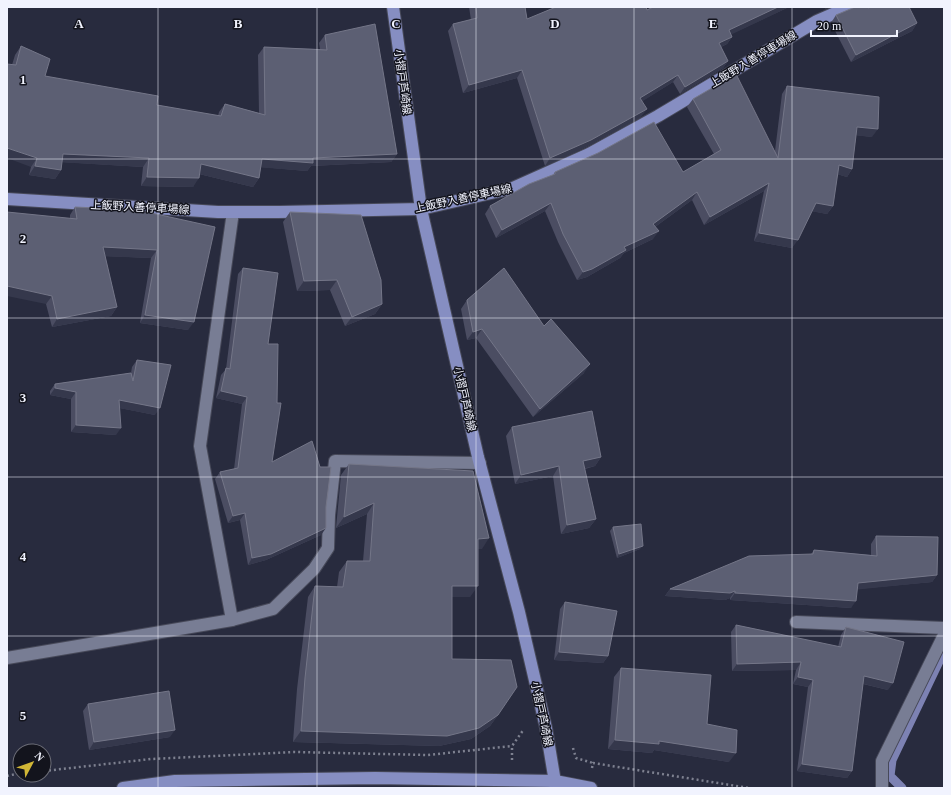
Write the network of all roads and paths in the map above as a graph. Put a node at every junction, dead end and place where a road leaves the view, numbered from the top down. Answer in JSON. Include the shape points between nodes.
{"nodes":[{"id":1,"x":393,"y":7,"type":"edge"},
{"id":2,"x":849,"y":7,"type":"edge"},
{"id":3,"x":7,"y":199,"type":"edge"},
{"id":4,"x":421,"y":209,"type":"junction"},
{"id":5,"x":233,"y":212,"type":"junction"},
{"id":6,"x":480,"y":463,"type":"junction"},
{"id":7,"x":232,"y":620,"type":"junction"},
{"id":8,"x":796,"y":622,"type":"dead end"},
{"id":9,"x":944,"y":628,"type":"edge"},
{"id":10,"x":944,"y":635,"type":"edge"},
{"id":11,"x":7,"y":658,"type":"edge"},
{"id":12,"x":512,"y":746,"type":"dead end"},
{"id":13,"x":52,"y":770,"type":"edge"},
{"id":14,"x":592,"y":770,"type":"dead end"},
{"id":15,"x":556,"y":784,"type":"edge"},
{"id":16,"x":123,"y":788,"type":"edge"},
{"id":17,"x":591,"y":788,"type":"edge"},
{"id":18,"x":749,"y":788,"type":"edge"},
{"id":19,"x":882,"y":788,"type":"edge"}],
"edges":[{"from":1,"to":4,"type":"main road","name":"小摺戸芦崎線"},
{"from":2,"to":4,"type":"main road","name":"上飯野入善停車場線","via":[[817,21],[589,154],[513,188]]},
{"from":3,"to":5,"type":"main road","name":"上飯野入善停車場線"},
{"from":4,"to":5,"type":"main road","name":"上飯野入善停車場線"},
{"from":4,"to":6,"type":"main road","name":"小摺戸芦崎線"},
{"from":5,"to":7,"type":"street","via":[[200,446]]},
{"from":6,"to":7,"type":"street","via":[[335,461],[328,548],[314,569],[273,609]]},
{"from":6,"to":15,"type":"main road","name":"小摺戸芦崎線","via":[[519,612],[546,728]]},
{"from":7,"to":11,"type":"street"},
{"from":8,"to":9,"type":"street"},
{"from":10,"to":19,"type":"street","via":[[882,761]]},
{"from":12,"to":13,"type":"path","via":[[428,755],[294,752],[151,759]]},
{"from":14,"to":18,"type":"path","via":[[592,763]]},
{"from":15,"to":16,"type":"main road","via":[[375,778],[175,781]]},
{"from":15,"to":17,"type":"main road"}]}
